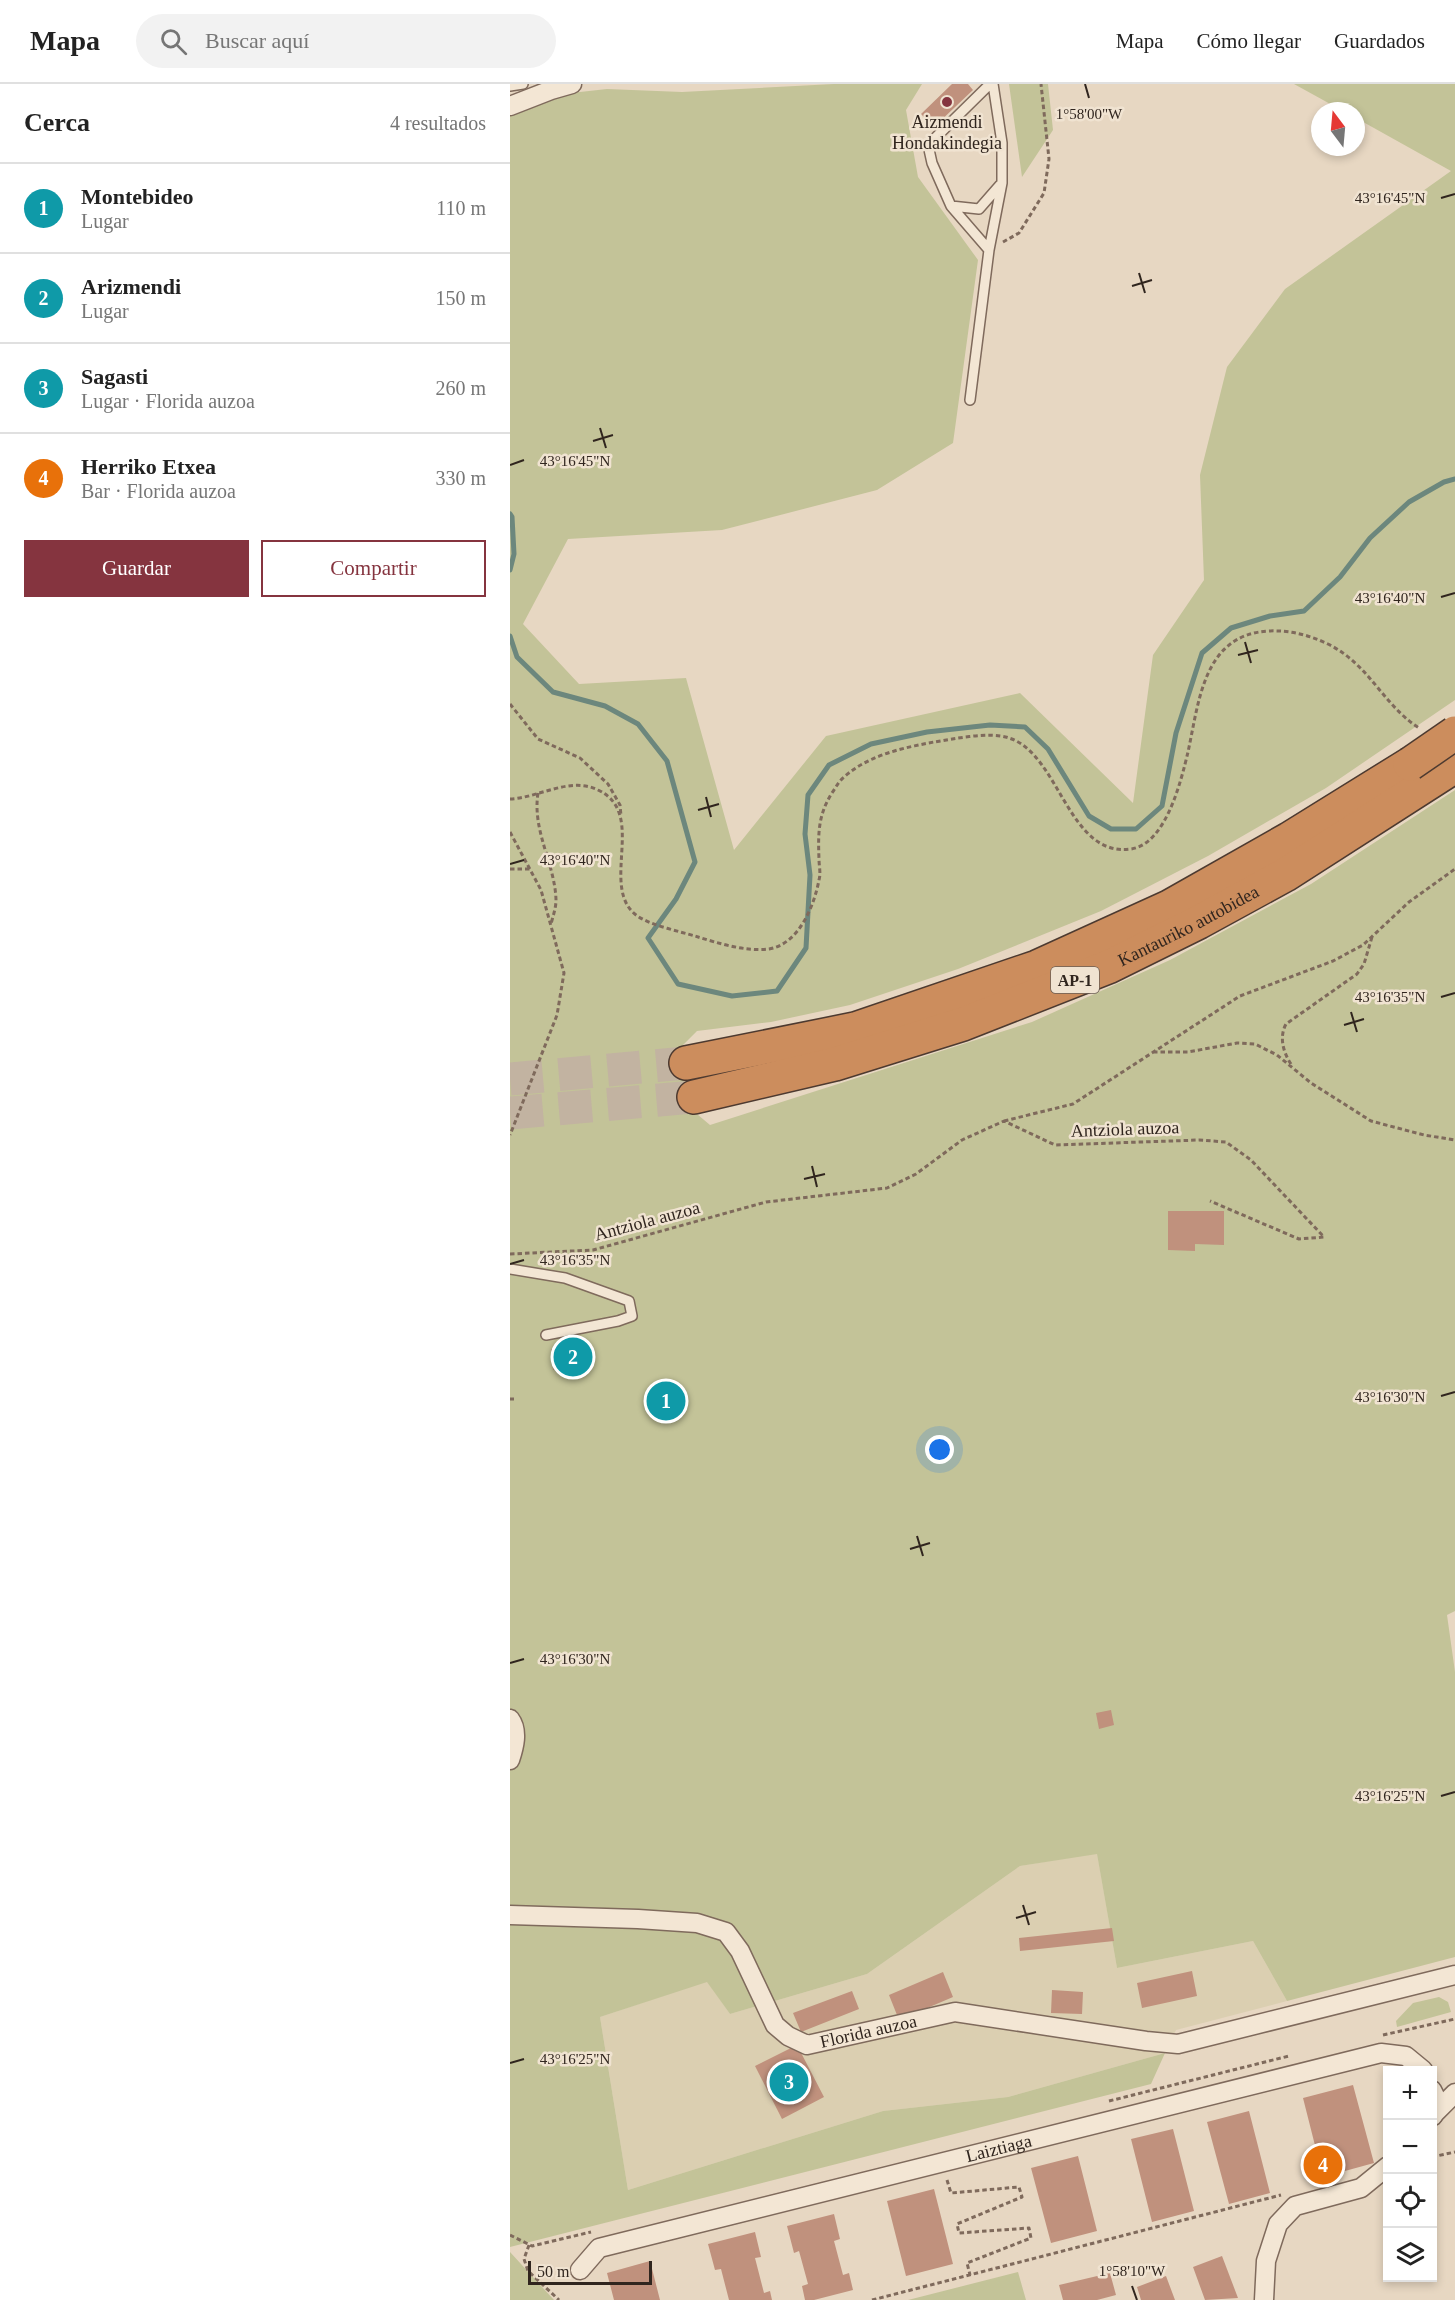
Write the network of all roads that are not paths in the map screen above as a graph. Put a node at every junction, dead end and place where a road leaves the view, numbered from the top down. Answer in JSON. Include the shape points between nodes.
{"nodes":[{"id":1,"x":523,"y":84,"type":"edge"},
{"id":2,"x":572,"y":84,"type":"edge"},
{"id":3,"x":992,"y":84,"type":"edge"},
{"id":4,"x":510,"y":86,"type":"edge"},
{"id":5,"x":510,"y":106,"type":"edge"},
{"id":6,"x":1002,"y":183,"type":"junction"},
{"id":7,"x":951,"y":206,"type":"junction"},
{"id":8,"x":989,"y":250,"type":"junction"},
{"id":9,"x":970,"y":400,"type":"dead end"},
{"id":10,"x":1455,"y":733,"type":"edge"},
{"id":11,"x":1455,"y":766,"type":"edge"},
{"id":12,"x":1417,"y":775,"type":"junction"},
{"id":13,"x":686,"y":1063,"type":"tunnel mouth"},
{"id":14,"x":694,"y":1097,"type":"tunnel mouth"},
{"id":15,"x":510,"y":1269,"type":"edge"},
{"id":16,"x":546,"y":1335,"type":"dead end"},
{"id":17,"x":510,"y":1719,"type":"edge"},
{"id":18,"x":510,"y":1760,"type":"edge"},
{"id":19,"x":510,"y":1915,"type":"edge"},
{"id":20,"x":1455,"y":1975,"type":"edge"},
{"id":21,"x":1418,"y":2066,"type":"edge"},
{"id":22,"x":1455,"y":2093,"type":"edge"},
{"id":23,"x":1437,"y":2112,"type":"edge"},
{"id":24,"x":1383,"y":2170,"type":"edge"},
{"id":25,"x":580,"y":2270,"type":"dead end"},
{"id":26,"x":1264,"y":2300,"type":"edge"}],
"edges":[{"from":1,"to":4,"type":"lane"},
{"from":2,"to":5,"type":"street"},
{"from":3,"to":6,"type":"lane","via":[[1002,143]]},
{"from":3,"to":7,"type":"lane","via":[[928,145]]},
{"from":6,"to":7,"type":"lane","via":[[980,209]]},
{"from":6,"to":8,"type":"lane"},
{"from":7,"to":8,"type":"lane"},
{"from":8,"to":9,"type":"lane"},
{"from":10,"to":12,"type":"highway","number":"AP-1","bridge":true},
{"from":11,"to":12,"type":"highway","number":"AP-1"},
{"from":12,"to":13,"type":"highway","name":"Kantauriko autobidea","number":"AP-1","via":[[1289,839],[1169,907],[1037,967],[855,1029]]},
{"from":12,"to":14,"type":"highway","name":"Kantauriko autobidea","number":"AP-1","via":[[1276,880],[1108,967],[963,1024],[845,1061]]},
{"from":15,"to":16,"type":"lane","via":[[565,1278],[629,1301],[632,1316]]},
{"from":17,"to":18,"type":"street","via":[[515,1744]]},
{"from":19,"to":20,"type":"street","name":"Florida auzoa","via":[[697,1923],[726,1932],[740,1951],[775,2025],[807,2045],[955,2012],[1178,2044]]},
{"from":21,"to":25,"type":"street","name":"Laiztiaga","via":[[1406,2056],[1381,2053],[599,2248]]},
{"from":22,"to":23,"type":"street"},
{"from":24,"to":26,"type":"street","via":[[1361,2188],[1295,2206],[1278,2224],[1266,2261]]}]}
